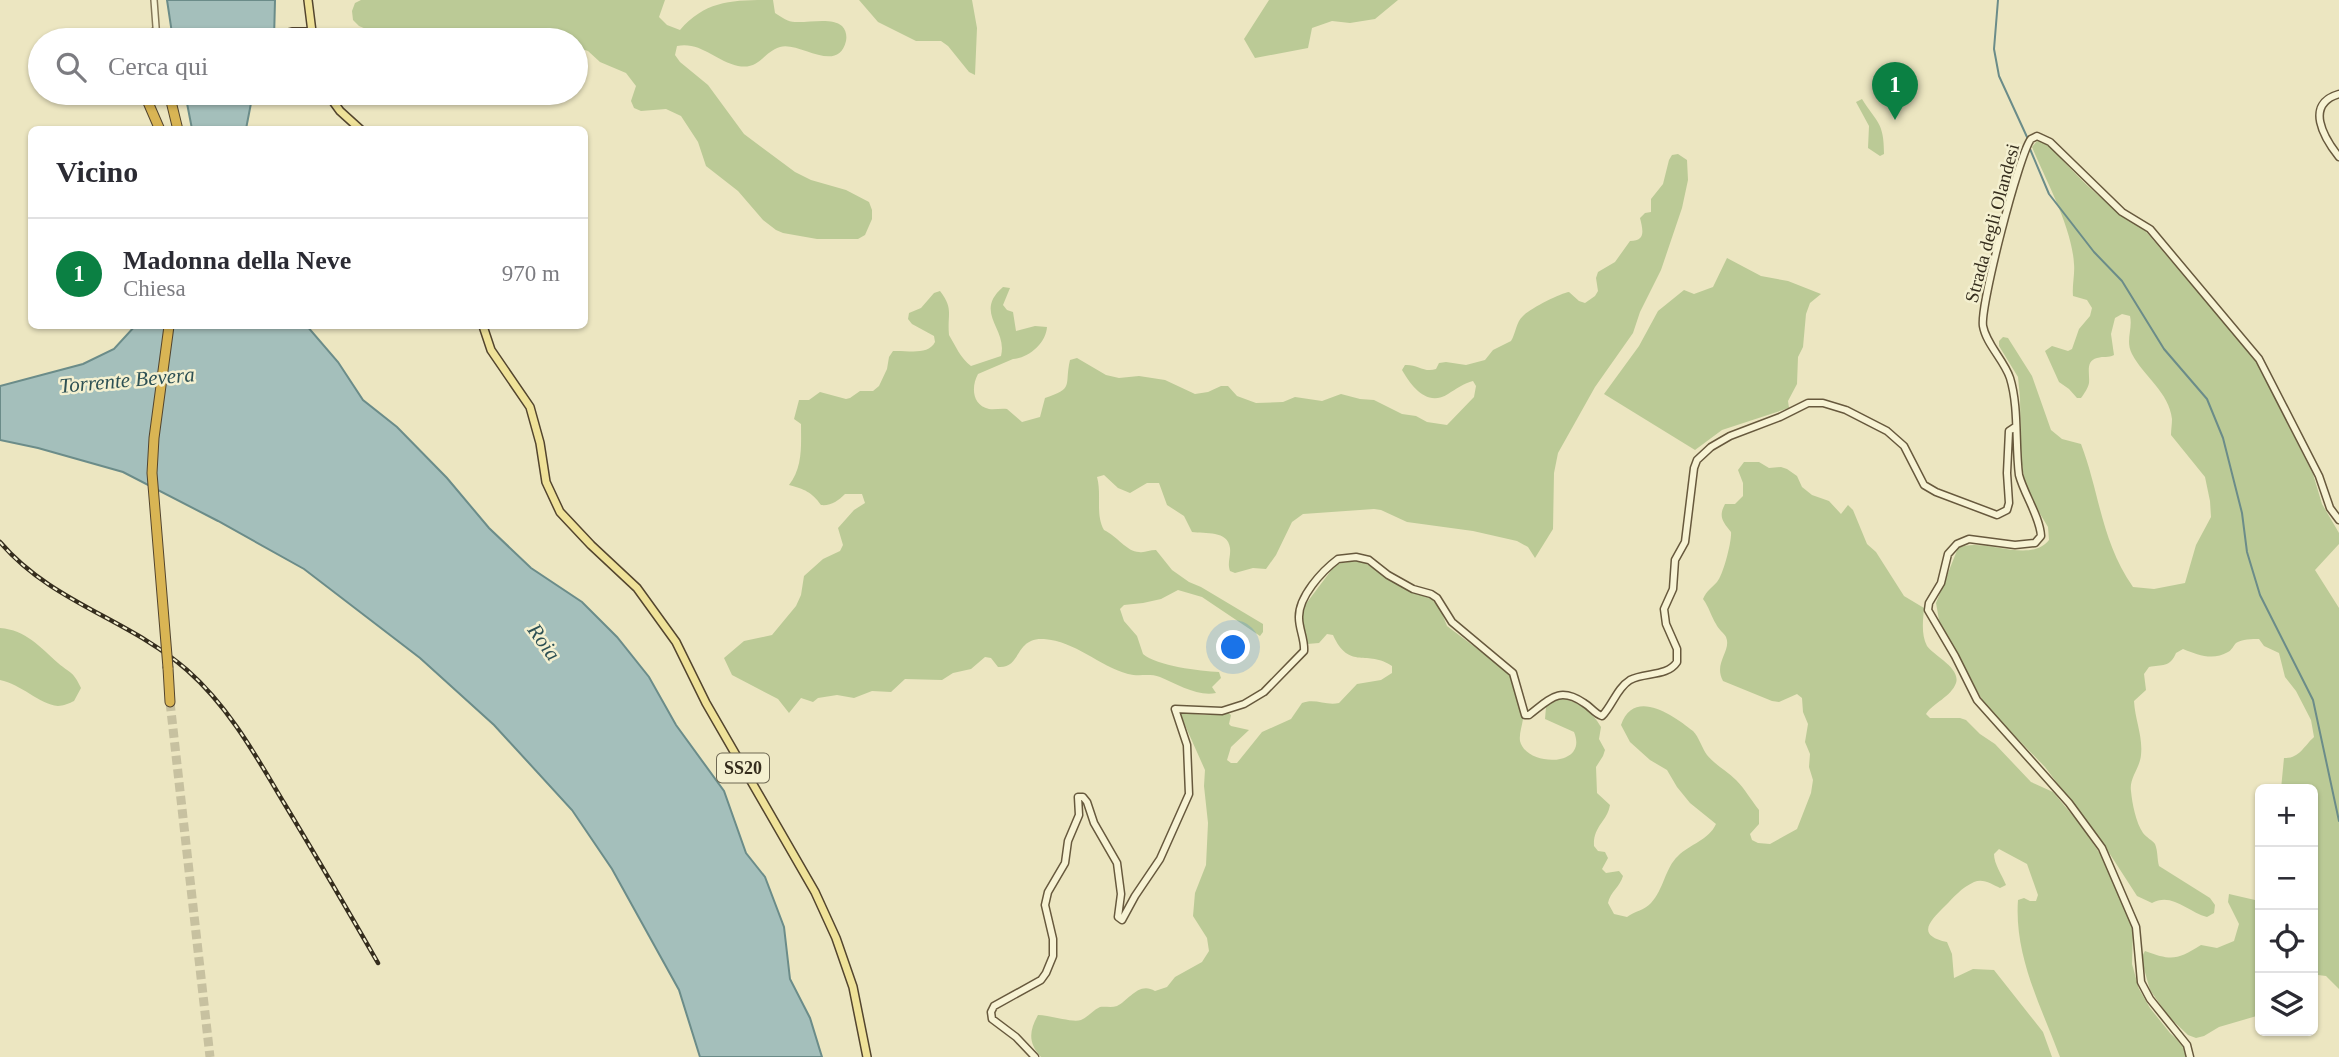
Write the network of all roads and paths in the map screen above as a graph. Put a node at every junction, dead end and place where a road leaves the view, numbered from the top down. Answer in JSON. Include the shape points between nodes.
{"nodes":[{"id":1,"x":154,"y":0,"type":"edge"},
{"id":2,"x":308,"y":0,"type":"edge"},
{"id":3,"x":157,"y":26,"type":"edge"},
{"id":4,"x":312,"y":28,"type":"edge"},
{"id":5,"x":2339,"y":94,"type":"edge"},
{"id":6,"x":149,"y":105,"type":"edge"},
{"id":7,"x":172,"y":105,"type":"edge"},
{"id":8,"x":336,"y":105,"type":"edge"},
{"id":9,"x":158,"y":126,"type":"edge"},
{"id":10,"x":177,"y":126,"type":"edge"},
{"id":11,"x":357,"y":126,"type":"edge"},
{"id":12,"x":2339,"y":157,"type":"edge"},
{"id":13,"x":169,"y":329,"type":"edge"},
{"id":14,"x":484,"y":329,"type":"edge"},
{"id":15,"x":2015,"y":427,"type":"junction"},
{"id":16,"x":2339,"y":520,"type":"edge"},
{"id":17,"x":170,"y":702,"type":"tunnel mouth"},
{"id":18,"x":867,"y":1057,"type":"edge"},
{"id":19,"x":1035,"y":1057,"type":"edge"},
{"id":20,"x":2190,"y":1057,"type":"edge"}],
"edges":[{"from":1,"to":3,"type":"street"},
{"from":2,"to":4,"type":"main road"},
{"from":5,"to":12,"type":"main road","via":[[2322,103],[2320,118],[2323,134]]},
{"from":6,"to":9,"type":"highway"},
{"from":7,"to":10,"type":"highway"},
{"from":8,"to":11,"type":"main road"},
{"from":13,"to":17,"type":"highway","bridge":true,"via":[[152,473]]},
{"from":14,"to":18,"type":"main road","number":"SS20","via":[[491,350],[530,407],[546,482],[556,505],[637,588],[676,642],[815,892],[853,987]]},
{"from":15,"to":16,"type":"main road","name":"Strada degli Olandesi","via":[[2010,377],[1985,332],[1983,317],[2020,163],[2027,144],[2037,136],[2050,142],[2122,212],[2150,229],[2259,359]]},
{"from":15,"to":19,"type":"main road","via":[[2009,431],[2009,503],[2007,510],[1997,515],[1924,485],[1904,446],[1887,431],[1832,405],[1808,403],[1711,447],[1694,468],[1685,542],[1675,560],[1673,589],[1664,609],[1677,662],[1671,669],[1631,680],[1602,716],[1564,694],[1554,695],[1525,715],[1513,673],[1452,622],[1437,598],[1413,589],[1369,560],[1338,559],[1300,607],[1304,651],[1264,692],[1244,705],[1222,710],[1175,709],[1187,745],[1189,794],[1160,859],[1122,920],[1118,917],[1117,863],[1087,802],[1078,797],[1079,816],[1065,863],[1045,905],[1053,956],[1041,980],[994,1006],[991,1014]]},
{"from":15,"to":20,"type":"main road","name":"Strada degli Olandesi","via":[[2018,475],[2040,526],[2040,539],[2015,545],[1969,539],[1957,544],[1948,554],[1928,610],[1977,700],[2102,848],[2136,927],[2141,982],[2187,1045]]}]}
